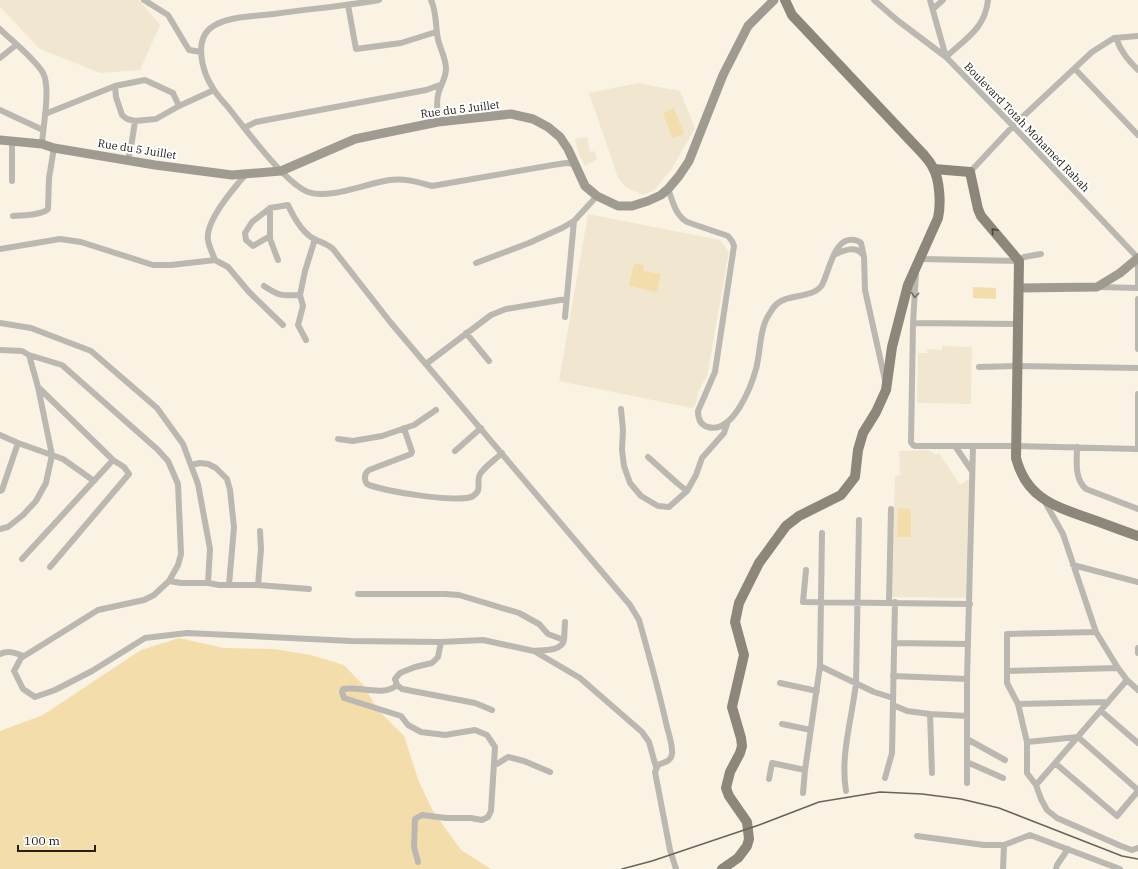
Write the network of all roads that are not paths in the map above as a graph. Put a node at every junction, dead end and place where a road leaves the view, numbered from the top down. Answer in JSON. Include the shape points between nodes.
{"nodes":[{"id":1,"x":144,"y":0,"type":"edge"},
{"id":2,"x":378,"y":0,"type":"edge"},
{"id":3,"x":431,"y":0,"type":"edge"},
{"id":4,"x":785,"y":0,"type":"edge"},
{"id":5,"x":874,"y":0,"type":"edge"},
{"id":6,"x":930,"y":0,"type":"edge"},
{"id":7,"x":943,"y":0,"type":"edge"},
{"id":8,"x":988,"y":0,"type":"edge"},
{"id":9,"x":772,"y":1,"type":"edge"},
{"id":10,"x":348,"y":5,"type":"junction"},
{"id":11,"x":933,"y":8,"type":"junction"},
{"id":12,"x":0,"y":29,"type":"edge"},
{"id":13,"x":436,"y":32,"type":"junction"},
{"id":14,"x":1138,"y":36,"type":"edge"},
{"id":15,"x":1116,"y":38,"type":"junction"},
{"id":16,"x":16,"y":45,"type":"junction"},
{"id":17,"x":201,"y":52,"type":"junction"},
{"id":18,"x":946,"y":57,"type":"junction"},
{"id":19,"x":0,"y":58,"type":"edge"},
{"id":20,"x":1074,"y":69,"type":"junction"},
{"id":21,"x":1138,"y":70,"type":"edge"},
{"id":22,"x":440,"y":85,"type":"junction"},
{"id":23,"x":115,"y":86,"type":"junction"},
{"id":24,"x":214,"y":90,"type":"junction"},
{"id":25,"x":178,"y":106,"type":"junction"},
{"id":26,"x":0,"y":110,"type":"edge"},
{"id":27,"x":45,"y":114,"type":"junction"},
{"id":28,"x":134,"y":121,"type":"junction"},
{"id":29,"x":438,"y":122,"type":"junction"},
{"id":30,"x":1013,"y":126,"type":"junction"},
{"id":31,"x":244,"y":128,"type":"junction"},
{"id":32,"x":43,"y":130,"type":"junction"},
{"id":33,"x":1138,"y":135,"type":"edge"},
{"id":34,"x":0,"y":140,"type":"edge"},
{"id":35,"x":12,"y":142,"type":"junction"},
{"id":36,"x":42,"y":144,"type":"junction"},
{"id":37,"x":54,"y":148,"type":"junction"},
{"id":38,"x":128,"y":160,"type":"junction"},
{"id":39,"x":575,"y":164,"type":"junction"},
{"id":40,"x":934,"y":169,"type":"junction"},
{"id":41,"x":281,"y":171,"type":"junction"},
{"id":42,"x":970,"y":172,"type":"junction"},
{"id":43,"x":246,"y":174,"type":"junction"},
{"id":44,"x":12,"y":181,"type":"dead end"},
{"id":45,"x":668,"y":189,"type":"junction"},
{"id":46,"x":597,"y":196,"type":"junction"},
{"id":47,"x":270,"y":208,"type":"junction"},
{"id":48,"x":13,"y":216,"type":"dead end"},
{"id":49,"x":574,"y":220,"type":"junction"},
{"id":50,"x":270,"y":236,"type":"junction"},
{"id":51,"x":315,"y":239,"type":"junction"},
{"id":52,"x":0,"y":249,"type":"edge"},
{"id":53,"x":1042,"y":254,"type":"dead end"},
{"id":54,"x":834,"y":255,"type":"junction"},
{"id":55,"x":864,"y":257,"type":"junction"},
{"id":56,"x":1138,"y":258,"type":"edge"},
{"id":57,"x":215,"y":260,"type":"junction"},
{"id":58,"x":278,"y":260,"type":"dead end"},
{"id":59,"x":1019,"y":261,"type":"junction"},
{"id":60,"x":476,"y":263,"type":"dead end"},
{"id":61,"x":919,"y":263,"type":"junction"},
{"id":62,"x":264,"y":286,"type":"dead end"},
{"id":63,"x":1097,"y":287,"type":"junction"},
{"id":64,"x":1138,"y":287,"type":"edge"},
{"id":65,"x":1019,"y":288,"type":"junction"},
{"id":66,"x":300,"y":295,"type":"junction"},
{"id":67,"x":566,"y":299,"type":"junction"},
{"id":68,"x":1138,"y":299,"type":"edge"},
{"id":69,"x":565,"y":317,"type":"dead end"},
{"id":70,"x":0,"y":323,"type":"edge"},
{"id":71,"x":913,"y":323,"type":"junction"},
{"id":72,"x":1019,"y":324,"type":"junction"},
{"id":73,"x":283,"y":325,"type":"dead end"},
{"id":74,"x":466,"y":333,"type":"junction"},
{"id":75,"x":306,"y":340,"type":"dead end"},
{"id":76,"x":1138,"y":349,"type":"edge"},
{"id":77,"x":0,"y":350,"type":"edge"},
{"id":78,"x":29,"y":355,"type":"junction"},
{"id":79,"x":489,"y":362,"type":"dead end"},
{"id":80,"x":426,"y":364,"type":"junction"},
{"id":81,"x":1018,"y":366,"type":"junction"},
{"id":82,"x":978,"y":367,"type":"dead end"},
{"id":83,"x":1138,"y":368,"type":"edge"},
{"id":84,"x":886,"y":384,"type":"junction"},
{"id":85,"x":38,"y":387,"type":"junction"},
{"id":86,"x":1138,"y":394,"type":"edge"},
{"id":87,"x":621,"y":409,"type":"dead end"},
{"id":88,"x":436,"y":410,"type":"dead end"},
{"id":89,"x":727,"y":424,"type":"junction"},
{"id":90,"x":404,"y":428,"type":"junction"},
{"id":91,"x":480,"y":428,"type":"junction"},
{"id":92,"x":0,"y":434,"type":"edge"},
{"id":93,"x":338,"y":439,"type":"dead end"},
{"id":94,"x":18,"y":443,"type":"junction"},
{"id":95,"x":955,"y":446,"type":"junction"},
{"id":96,"x":973,"y":446,"type":"junction"},
{"id":97,"x":1016,"y":446,"type":"junction"},
{"id":98,"x":1077,"y":447,"type":"junction"},
{"id":99,"x":1138,"y":449,"type":"edge"},
{"id":100,"x":454,"y":451,"type":"dead end"},
{"id":101,"x":502,"y":453,"type":"junction"},
{"id":102,"x":52,"y":455,"type":"junction"},
{"id":103,"x":648,"y":457,"type":"dead end"},
{"id":104,"x":113,"y":460,"type":"junction"},
{"id":105,"x":191,"y":465,"type":"junction"},
{"id":106,"x":973,"y":471,"type":"junction"},
{"id":107,"x":94,"y":480,"type":"junction"},
{"id":108,"x":0,"y":491,"type":"edge"},
{"id":109,"x":687,"y":491,"type":"junction"},
{"id":110,"x":1044,"y":501,"type":"junction"},
{"id":111,"x":891,"y":509,"type":"dead end"},
{"id":112,"x":1138,"y":509,"type":"edge"},
{"id":113,"x":859,"y":520,"type":"dead end"},
{"id":114,"x":0,"y":529,"type":"edge"},
{"id":115,"x":260,"y":530,"type":"dead end"},
{"id":116,"x":822,"y":533,"type":"dead end"},
{"id":117,"x":1138,"y":536,"type":"edge"},
{"id":118,"x":22,"y":559,"type":"dead end"},
{"id":119,"x":1073,"y":565,"type":"junction"},
{"id":120,"x":50,"y":567,"type":"dead end"},
{"id":121,"x":806,"y":570,"type":"dead end"},
{"id":122,"x":169,"y":581,"type":"junction"},
{"id":123,"x":1138,"y":582,"type":"edge"},
{"id":124,"x":208,"y":583,"type":"junction"},
{"id":125,"x":229,"y":585,"type":"junction"},
{"id":126,"x":258,"y":585,"type":"junction"},
{"id":127,"x":309,"y":589,"type":"dead end"},
{"id":128,"x":358,"y":594,"type":"dead end"},
{"id":129,"x":821,"y":602,"type":"junction"},
{"id":130,"x":857,"y":602,"type":"junction"},
{"id":131,"x":892,"y":602,"type":"junction"},
{"id":132,"x":970,"y":604,"type":"junction"},
{"id":133,"x":565,"y":622,"type":"dead end"},
{"id":134,"x":1096,"y":632,"type":"junction"},
{"id":135,"x":564,"y":640,"type":"junction"},
{"id":136,"x":441,"y":642,"type":"junction"},
{"id":137,"x":894,"y":643,"type":"junction"},
{"id":138,"x":968,"y":644,"type":"junction"},
{"id":139,"x":1138,"y":648,"type":"edge"},
{"id":140,"x":534,"y":651,"type":"junction"},
{"id":141,"x":1138,"y":653,"type":"edge"},
{"id":142,"x":0,"y":654,"type":"edge"},
{"id":143,"x":24,"y":656,"type":"junction"},
{"id":144,"x":820,"y":666,"type":"junction"},
{"id":145,"x":1118,"y":668,"type":"junction"},
{"id":146,"x":1007,"y":671,"type":"junction"},
{"id":147,"x":893,"y":676,"type":"junction"},
{"id":148,"x":967,"y":679,"type":"junction"},
{"id":149,"x":1127,"y":680,"type":"junction"},
{"id":150,"x":780,"y":683,"type":"dead end"},
{"id":151,"x":856,"y":683,"type":"junction"},
{"id":152,"x":397,"y":685,"type":"junction"},
{"id":153,"x":1138,"y":690,"type":"edge"},
{"id":154,"x":817,"y":691,"type":"junction"},
{"id":155,"x":893,"y":698,"type":"junction"},
{"id":156,"x":1108,"y":702,"type":"junction"},
{"id":157,"x":1018,"y":704,"type":"junction"},
{"id":158,"x":893,"y":705,"type":"junction"},
{"id":159,"x":492,"y":710,"type":"dead end"},
{"id":160,"x":1101,"y":711,"type":"junction"},
{"id":161,"x":930,"y":714,"type":"junction"},
{"id":162,"x":967,"y":716,"type":"junction"},
{"id":163,"x":782,"y":724,"type":"dead end"},
{"id":164,"x":811,"y":730,"type":"junction"},
{"id":165,"x":1078,"y":737,"type":"junction"},
{"id":166,"x":967,"y":739,"type":"junction"},
{"id":167,"x":1027,"y":742,"type":"junction"},
{"id":168,"x":1138,"y":743,"type":"edge"},
{"id":169,"x":1005,"y":760,"type":"dead end"},
{"id":170,"x":967,"y":762,"type":"junction"},
{"id":171,"x":494,"y":763,"type":"junction"},
{"id":172,"x":1055,"y":763,"type":"junction"},
{"id":173,"x":656,"y":767,"type":"junction"},
{"id":174,"x":805,"y":770,"type":"junction"},
{"id":175,"x":550,"y":772,"type":"dead end"},
{"id":176,"x":932,"y":773,"type":"dead end"},
{"id":177,"x":886,"y":778,"type":"dead end"},
{"id":178,"x":1003,"y":778,"type":"dead end"},
{"id":179,"x":769,"y":779,"type":"dead end"},
{"id":180,"x":967,"y":783,"type":"dead end"},
{"id":181,"x":1036,"y":785,"type":"junction"},
{"id":182,"x":1138,"y":790,"type":"edge"},
{"id":183,"x":846,"y":791,"type":"dead end"},
{"id":184,"x":803,"y":793,"type":"dead end"},
{"id":185,"x":918,"y":836,"type":"dead end"},
{"id":186,"x":1004,"y":845,"type":"junction"},
{"id":187,"x":1138,"y":848,"type":"edge"},
{"id":188,"x":1068,"y":849,"type":"junction"},
{"id":189,"x":673,"y":859,"type":"junction"},
{"id":190,"x":418,"y":862,"type":"dead end"},
{"id":191,"x":676,"y":869,"type":"edge"},
{"id":192,"x":681,"y":869,"type":"edge"},
{"id":193,"x":722,"y":869,"type":"edge"},
{"id":194,"x":1003,"y":869,"type":"edge"},
{"id":195,"x":1056,"y":869,"type":"edge"},
{"id":196,"x":1120,"y":869,"type":"edge"}],
"edges":[{"from":1,"to":17,"type":"street","via":[[168,15],[189,50]]},
{"from":2,"to":10,"type":"street"},
{"from":3,"to":13,"type":"street"},
{"from":4,"to":40,"type":"main road","via":[[792,15],[910,140]]},
{"from":5,"to":18,"type":"street","name":"Boulevard Totah Mohamed Rabah"},
{"from":6,"to":11,"type":"street"},
{"from":7,"to":11,"type":"street"},
{"from":8,"to":18,"type":"street","via":[[982,22]]},
{"from":9,"to":45,"type":"street","name":"Rue du 5 Juillet","via":[[748,26],[723,75],[689,161]]},
{"from":10,"to":13,"type":"street","via":[[356,49],[401,42]]},
{"from":10,"to":17,"type":"street","via":[[227,20],[209,30]]},
{"from":11,"to":18,"type":"street"},
{"from":12,"to":16,"type":"street"},
{"from":13,"to":22,"type":"street","via":[[446,68],[446,76]]},
{"from":14,"to":15,"type":"street"},
{"from":15,"to":20,"type":"street","via":[[1092,52]]},
{"from":15,"to":21,"type":"street","via":[[1124,56]]},
{"from":16,"to":19,"type":"street"},
{"from":16,"to":27,"type":"street","via":[[44,75]]},
{"from":17,"to":24,"type":"street","via":[[204,68]]},
{"from":18,"to":30,"type":"street","name":"Boulevard Totah Mohamed Rabah"},
{"from":20,"to":30,"type":"street"},
{"from":20,"to":33,"type":"street"},
{"from":22,"to":29,"type":"street","via":[[437,95]]},
{"from":22,"to":31,"type":"street","via":[[426,90],[256,122]]},
{"from":23,"to":25,"type":"street","via":[[145,80],[173,93]]},
{"from":23,"to":27,"type":"street"},
{"from":23,"to":28,"type":"street","via":[[122,115]]},
{"from":24,"to":25,"type":"street"},
{"from":24,"to":31,"type":"street"},
{"from":25,"to":28,"type":"street","via":[[156,119]]},
{"from":26,"to":32,"type":"street"},
{"from":27,"to":32,"type":"street"},
{"from":28,"to":38,"type":"street"},
{"from":29,"to":39,"type":"street","name":"Rue du 5 Juillet","via":[[511,114],[533,118],[560,137]]},
{"from":29,"to":41,"type":"street","name":"Rue du 5 Juillet","via":[[355,140]]},
{"from":30,"to":42,"type":"street"},
{"from":30,"to":56,"type":"street","name":"Boulevard Totah Mohamed Rabah"},
{"from":31,"to":41,"type":"street"},
{"from":32,"to":36,"type":"street"},
{"from":34,"to":35,"type":"street","name":"Rue du 5 Juillet"},
{"from":35,"to":36,"type":"street","name":"Rue du 5 Juillet"},
{"from":35,"to":44,"type":"street"},
{"from":36,"to":37,"type":"street","name":"Rue du 5 Juillet"},
{"from":37,"to":38,"type":"street","name":"Rue du 5 Juillet"},
{"from":37,"to":48,"type":"street","via":[[49,178],[48,209]]},
{"from":38,"to":43,"type":"street","name":"Rue du 5 Juillet","via":[[232,175]]},
{"from":39,"to":41,"type":"street","via":[[566,163],[432,186],[412,180],[390,180],[328,194],[315,194],[302,189]]},
{"from":39,"to":46,"type":"street","name":"Rue du 5 Juillet","via":[[585,186]]},
{"from":40,"to":42,"type":"main road"},
{"from":40,"to":61,"type":"main road","via":[[939,188],[940,210]]},
{"from":41,"to":43,"type":"street","name":"Rue du 5 Juillet"},
{"from":59,"to":42,"type":"main road","one_way":true,"via":[[981,216]]},
{"from":43,"to":57,"type":"street","via":[[221,205],[208,234]]},
{"from":45,"to":46,"type":"street","name":"Rue du 5 Juillet","via":[[661,195],[632,206],[618,206]]},
{"from":45,"to":89,"type":"street","via":[[682,219],[728,236],[734,246],[715,372],[698,410],[698,417],[706,427]]},
{"from":46,"to":49,"type":"street"},
{"from":47,"to":50,"type":"street"},
{"from":47,"to":50,"type":"street","via":[[252,222],[245,233],[246,240],[253,246]]},
{"from":47,"to":51,"type":"street","via":[[288,205],[294,218]]},
{"from":49,"to":60,"type":"street","via":[[529,243]]},
{"from":49,"to":67,"type":"street"},
{"from":50,"to":58,"type":"street"},
{"from":51,"to":66,"type":"street"},
{"from":51,"to":80,"type":"street","via":[[327,243],[333,249],[390,323]]},
{"from":52,"to":57,"type":"street","via":[[60,239],[81,242],[153,265]]},
{"from":53,"to":59,"type":"street"},
{"from":54,"to":55,"type":"street","via":[[848,249],[856,249]]},
{"from":54,"to":55,"type":"street","via":[[841,243],[849,240],[860,243]]},
{"from":54,"to":89,"type":"street","via":[[822,285],[817,290],[780,301],[768,314],[756,370],[748,391]]},
{"from":55,"to":84,"type":"street","via":[[865,290]]},
{"from":56,"to":63,"type":"street"},
{"from":56,"to":64,"type":"street"},
{"from":57,"to":73,"type":"street","via":[[228,267]]},
{"from":59,"to":61,"type":"street"},
{"from":59,"to":65,"type":"main road"},
{"from":61,"to":71,"type":"street","one_way":true},
{"from":61,"to":84,"type":"main road","via":[[908,285],[898,318]]},
{"from":62,"to":66,"type":"street","via":[[284,296]]},
{"from":63,"to":64,"type":"street"},
{"from":63,"to":65,"type":"street"},
{"from":65,"to":72,"type":"main road"},
{"from":66,"to":75,"type":"street","via":[[303,306],[298,325]]},
{"from":67,"to":69,"type":"street"},
{"from":67,"to":74,"type":"street","via":[[506,309],[491,315]]},
{"from":68,"to":76,"type":"street"},
{"from":70,"to":105,"type":"street","via":[[31,328],[91,351],[157,408],[184,444]]},
{"from":71,"to":72,"type":"street"},
{"from":71,"to":95,"type":"street","via":[[911,442],[915,446]]},
{"from":72,"to":81,"type":"main road"},
{"from":74,"to":79,"type":"street"},
{"from":74,"to":80,"type":"street"},
{"from":77,"to":78,"type":"street","via":[[22,351]]},
{"from":78,"to":85,"type":"street"},
{"from":78,"to":122,"type":"street","via":[[62,365],[168,461],[178,484],[181,554]]},
{"from":80,"to":91,"type":"street"},
{"from":81,"to":82,"type":"street"},
{"from":81,"to":83,"type":"street"},
{"from":81,"to":97,"type":"main road"},
{"from":84,"to":193,"type":"main road","via":[[886,390],[876,412],[863,433],[855,477],[841,495],[799,516],[786,526],[759,563],[739,603],[735,622],[744,655],[732,707],[742,746],[726,788],[747,822],[750,839],[738,858]]},
{"from":85,"to":102,"type":"street"},
{"from":85,"to":104,"type":"street"},
{"from":86,"to":99,"type":"street"},
{"from":87,"to":109,"type":"street","via":[[622,450],[630,483],[641,496],[658,506],[669,507]]},
{"from":88,"to":90,"type":"street","via":[[418,423]]},
{"from":89,"to":109,"type":"street","via":[[724,433],[702,458]]},
{"from":90,"to":93,"type":"street","via":[[361,440]]},
{"from":90,"to":101,"type":"street","via":[[411,454],[366,472],[367,484],[377,489],[398,493],[468,499],[479,489],[481,472]]},
{"from":91,"to":100,"type":"street"},
{"from":91,"to":101,"type":"street"},
{"from":92,"to":94,"type":"street"},
{"from":94,"to":102,"type":"street"},
{"from":94,"to":108,"type":"street"},
{"from":95,"to":96,"type":"street"},
{"from":95,"to":106,"type":"street"},
{"from":96,"to":97,"type":"street"},
{"from":96,"to":106,"type":"street"},
{"from":97,"to":98,"type":"street"},
{"from":97,"to":110,"type":"main road","via":[[1016,458],[1022,474],[1032,490]]},
{"from":98,"to":99,"type":"street"},
{"from":98,"to":112,"type":"street","via":[[1076,471],[1082,485],[1086,489]]},
{"from":101,"to":173,"type":"street","via":[[630,605],[639,620],[672,752],[669,760]]},
{"from":102,"to":107,"type":"street"},
{"from":102,"to":114,"type":"street","via":[[46,483],[36,501],[8,527]]},
{"from":103,"to":109,"type":"street"},
{"from":104,"to":107,"type":"street"},
{"from":104,"to":120,"type":"street","via":[[129,474]]},
{"from":105,"to":124,"type":"street","via":[[198,484],[210,549]]},
{"from":105,"to":125,"type":"street","via":[[208,464],[227,479],[234,527]]},
{"from":106,"to":132,"type":"street"},
{"from":107,"to":118,"type":"street"},
{"from":110,"to":117,"type":"main road"},
{"from":110,"to":119,"type":"street","via":[[1063,534]]},
{"from":111,"to":131,"type":"street"},
{"from":113,"to":130,"type":"street"},
{"from":115,"to":126,"type":"street","via":[[262,549]]},
{"from":116,"to":129,"type":"street"},
{"from":119,"to":123,"type":"street"},
{"from":119,"to":134,"type":"street"},
{"from":121,"to":129,"type":"street","via":[[803,602]]},
{"from":122,"to":124,"type":"street"},
{"from":122,"to":143,"type":"street","via":[[144,600],[98,610]]},
{"from":124,"to":125,"type":"street"},
{"from":125,"to":126,"type":"street"},
{"from":126,"to":127,"type":"street"},
{"from":128,"to":135,"type":"street","via":[[459,595],[520,613],[539,624],[548,634]]},
{"from":129,"to":130,"type":"street"},
{"from":129,"to":144,"type":"street"},
{"from":130,"to":131,"type":"street"},
{"from":130,"to":151,"type":"street"},
{"from":131,"to":132,"type":"street"},
{"from":131,"to":137,"type":"street"},
{"from":132,"to":138,"type":"street"},
{"from":133,"to":135,"type":"street"},
{"from":134,"to":145,"type":"street"},
{"from":134,"to":146,"type":"street","via":[[1007,634]]},
{"from":135,"to":140,"type":"street","via":[[560,647]]},
{"from":136,"to":140,"type":"street","via":[[483,640]]},
{"from":136,"to":143,"type":"street","via":[[187,633],[152,637],[145,638],[92,671],[55,690],[35,697],[23,689],[14,671]]},
{"from":136,"to":152,"type":"street","via":[[438,657],[432,663],[400,673],[395,679]]},
{"from":137,"to":138,"type":"street"},
{"from":137,"to":147,"type":"street"},
{"from":138,"to":148,"type":"street"},
{"from":139,"to":141,"type":"street"},
{"from":140,"to":173,"type":"street","via":[[580,678],[638,728],[649,742]]},
{"from":142,"to":143,"type":"street","via":[[14,652]]},
{"from":144,"to":151,"type":"street"},
{"from":144,"to":154,"type":"street"},
{"from":145,"to":146,"type":"street"},
{"from":145,"to":149,"type":"street"},
{"from":146,"to":157,"type":"street","via":[[1007,683]]},
{"from":147,"to":148,"type":"street"},
{"from":147,"to":155,"type":"street"},
{"from":148,"to":162,"type":"street"},
{"from":149,"to":153,"type":"street"},
{"from":149,"to":156,"type":"street"},
{"from":150,"to":154,"type":"street"},
{"from":151,"to":155,"type":"street"},
{"from":151,"to":183,"type":"street","via":[[844,762]]},
{"from":152,"to":159,"type":"street","via":[[402,689],[475,703]]},
{"from":152,"to":171,"type":"street","via":[[381,691],[349,688],[343,689],[342,692],[344,698],[401,716],[408,725],[421,732],[445,735],[475,730],[487,735],[495,746]]},
{"from":154,"to":164,"type":"street"},
{"from":155,"to":158,"type":"street"},
{"from":156,"to":157,"type":"street"},
{"from":156,"to":160,"type":"street"},
{"from":157,"to":167,"type":"street"},
{"from":158,"to":161,"type":"street","via":[[907,711]]},
{"from":158,"to":177,"type":"street","via":[[892,753]]},
{"from":160,"to":165,"type":"street"},
{"from":160,"to":168,"type":"street"},
{"from":161,"to":162,"type":"street"},
{"from":161,"to":176,"type":"street"},
{"from":162,"to":166,"type":"street"},
{"from":163,"to":164,"type":"street"},
{"from":164,"to":174,"type":"street"},
{"from":165,"to":167,"type":"street"},
{"from":165,"to":172,"type":"street"},
{"from":165,"to":182,"type":"street"},
{"from":166,"to":169,"type":"street"},
{"from":166,"to":170,"type":"street"},
{"from":167,"to":181,"type":"street","via":[[1027,773]]},
{"from":170,"to":178,"type":"street"},
{"from":170,"to":180,"type":"street"},
{"from":171,"to":175,"type":"street","via":[[497,764],[508,757]]},
{"from":171,"to":190,"type":"street","via":[[491,811],[488,817],[482,820],[422,815],[415,819],[414,847]]},
{"from":172,"to":181,"type":"street"},
{"from":172,"to":182,"type":"street","via":[[1117,816]]},
{"from":173,"to":189,"type":"street","via":[[655,775]]},
{"from":174,"to":179,"type":"street","via":[[772,763]]},
{"from":174,"to":184,"type":"street"},
{"from":181,"to":187,"type":"street","via":[[1047,810],[1056,818],[1121,846],[1132,850]]},
{"from":185,"to":186,"type":"street","via":[[984,845]]},
{"from":186,"to":188,"type":"street","via":[[1030,835]]},
{"from":186,"to":194,"type":"street"},
{"from":188,"to":195,"type":"street"},
{"from":188,"to":196,"type":"street"},
{"from":189,"to":191,"type":"street"},
{"from":189,"to":192,"type":"street"}]}
